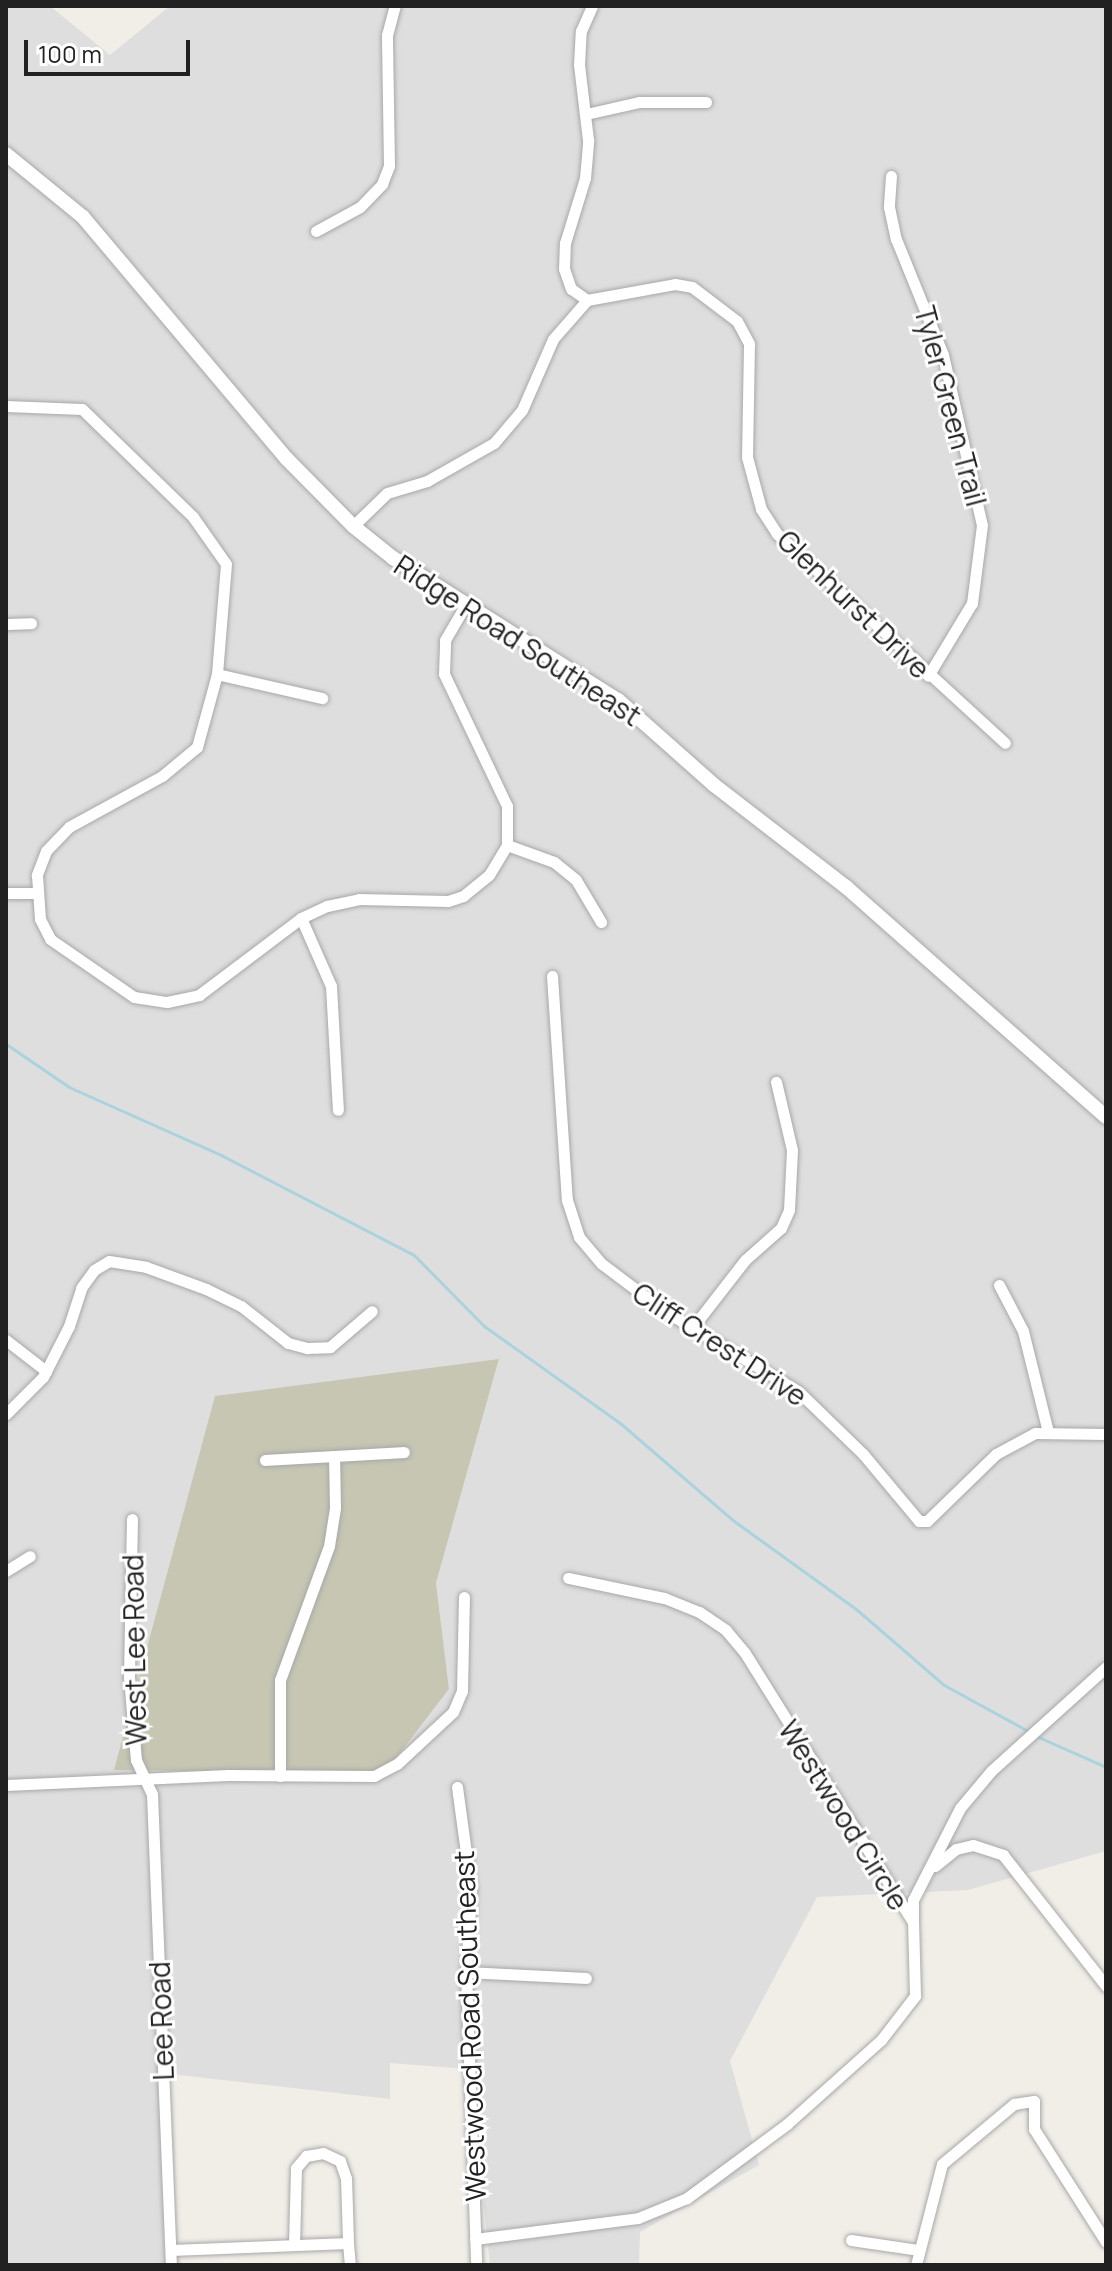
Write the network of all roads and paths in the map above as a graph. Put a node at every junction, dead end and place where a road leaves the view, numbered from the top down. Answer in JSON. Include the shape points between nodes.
{"nodes":[{"id":1,"x":395,"y":6,"type":"edge"},
{"id":2,"x":592,"y":6,"type":"edge"},
{"id":3,"x":706,"y":102,"type":"dead end"},
{"id":4,"x":586,"y":114,"type":"junction"},
{"id":5,"x":6,"y":154,"type":"edge"},
{"id":6,"x":891,"y":176,"type":"dead end"},
{"id":7,"x":316,"y":231,"type":"dead end"},
{"id":8,"x":587,"y":300,"type":"junction"},
{"id":9,"x":6,"y":406,"type":"edge"},
{"id":10,"x":353,"y":526,"type":"junction"},
{"id":11,"x":466,"y":604,"type":"junction"},
{"id":12,"x":31,"y":623,"type":"dead end"},
{"id":13,"x":6,"y":624,"type":"edge"},
{"id":14,"x":217,"y":674,"type":"junction"},
{"id":15,"x":928,"y":676,"type":"junction"},
{"id":16,"x":322,"y":698,"type":"dead end"},
{"id":17,"x":1005,"y":743,"type":"dead end"},
{"id":18,"x":507,"y":845,"type":"junction"},
{"id":19,"x":6,"y":893,"type":"edge"},
{"id":20,"x":35,"y":893,"type":"junction"},
{"id":21,"x":301,"y":918,"type":"junction"},
{"id":22,"x":601,"y":922,"type":"dead end"},
{"id":23,"x":552,"y":976,"type":"dead end"},
{"id":24,"x":776,"y":1082,"type":"dead end"},
{"id":25,"x":338,"y":1110,"type":"dead end"},
{"id":26,"x":1106,"y":1117,"type":"edge"},
{"id":27,"x":999,"y":1285,"type":"dead end"},
{"id":28,"x":372,"y":1311,"type":"dead end"},
{"id":29,"x":693,"y":1327,"type":"junction"},
{"id":30,"x":6,"y":1340,"type":"edge"},
{"id":31,"x":46,"y":1371,"type":"junction"},
{"id":32,"x":6,"y":1414,"type":"edge"},
{"id":33,"x":1048,"y":1432,"type":"junction"},
{"id":34,"x":1106,"y":1434,"type":"edge"},
{"id":35,"x":404,"y":1452,"type":"dead end"},
{"id":36,"x":334,"y":1456,"type":"junction"},
{"id":37,"x":265,"y":1460,"type":"dead end"},
{"id":38,"x":132,"y":1519,"type":"dead end"},
{"id":39,"x":30,"y":1556,"type":"dead end"},
{"id":40,"x":6,"y":1571,"type":"edge"},
{"id":41,"x":568,"y":1578,"type":"dead end"},
{"id":42,"x":464,"y":1597,"type":"dead end"},
{"id":43,"x":1106,"y":1667,"type":"edge"},
{"id":44,"x":280,"y":1776,"type":"junction"},
{"id":45,"x":145,"y":1779,"type":"junction"},
{"id":46,"x":6,"y":1785,"type":"edge"},
{"id":47,"x":457,"y":1787,"type":"dead end"},
{"id":48,"x":934,"y":1867,"type":"junction"},
{"id":49,"x":913,"y":1922,"type":"junction"},
{"id":50,"x":466,"y":1972,"type":"junction"},
{"id":51,"x":586,"y":1978,"type":"dead end"},
{"id":52,"x":1106,"y":1986,"type":"edge"},
{"id":53,"x":475,"y":2239,"type":"junction"},
{"id":54,"x":851,"y":2240,"type":"dead end"},
{"id":55,"x":1106,"y":2242,"type":"edge"},
{"id":56,"x":348,"y":2243,"type":"junction"},
{"id":57,"x":294,"y":2245,"type":"junction"},
{"id":58,"x":171,"y":2250,"type":"junction"},
{"id":59,"x":919,"y":2250,"type":"junction"},
{"id":60,"x":171,"y":2265,"type":"edge"},
{"id":61,"x":350,"y":2265,"type":"edge"},
{"id":62,"x":476,"y":2265,"type":"edge"},
{"id":63,"x":916,"y":2265,"type":"edge"}],
"edges":[{"from":1,"to":7,"type":"street","via":[[387,35],[389,166],[382,184],[360,207]]},
{"from":2,"to":4,"type":"street","via":[[581,31]]},
{"from":3,"to":4,"type":"street","via":[[639,102]]},
{"from":4,"to":8,"type":"street","via":[[585,178],[565,243],[564,269],[571,289]]},
{"from":5,"to":10,"type":"street","name":"Ridge Road Southeast","via":[[83,217],[286,458]]},
{"from":6,"to":15,"type":"street","name":"Tyler Green Trail","via":[[889,207],[896,239],[943,355],[982,525],[972,603]]},
{"from":8,"to":10,"type":"street","via":[[553,339],[522,410],[494,443],[427,481],[387,493]]},
{"from":8,"to":15,"type":"street","name":"Glenhurst Drive","via":[[675,284],[692,287],[737,321],[749,344],[747,457],[761,509],[777,534]]},
{"from":9,"to":14,"type":"street","via":[[82,409],[193,517],[226,564]]},
{"from":10,"to":11,"type":"street","name":"Ridge Road Southeast"},
{"from":11,"to":18,"type":"street","via":[[445,640],[444,674],[507,806]]},
{"from":11,"to":26,"type":"street","name":"Ridge Road Southeast","via":[[618,700],[714,785],[870,907]]},
{"from":12,"to":13,"type":"street"},
{"from":14,"to":16,"type":"street"},
{"from":14,"to":20,"type":"street","via":[[204,731],[186,760],[56,837],[41,863]]},
{"from":15,"to":17,"type":"street","name":"Glenhurst Drive"},
{"from":18,"to":21,"type":"street","via":[[489,875],[463,896],[448,901],[359,899]]},
{"from":18,"to":22,"type":"street","via":[[554,862],[576,880]]},
{"from":19,"to":20,"type":"street"},
{"from":20,"to":21,"type":"street","via":[[42,925],[62,951],[118,990],[158,1002],[183,1001],[214,987]]},
{"from":21,"to":25,"type":"street","via":[[331,986]]},
{"from":23,"to":29,"type":"street","name":"Cliff Crest Drive","via":[[560,1152],[579,1237],[626,1284]]},
{"from":24,"to":29,"type":"street","via":[[792,1150],[789,1210],[781,1228],[745,1260]]},
{"from":27,"to":33,"type":"street","via":[[1023,1331]]},
{"from":28,"to":31,"type":"street","via":[[330,1347],[307,1348],[288,1343],[241,1306],[206,1289],[146,1267],[109,1261],[81,1288]]},
{"from":29,"to":33,"type":"street","name":"Cliff Crest Drive","via":[[798,1391],[863,1454],[919,1521],[927,1521],[996,1454],[1035,1433]]},
{"from":30,"to":31,"type":"street"},
{"from":31,"to":32,"type":"street"},
{"from":33,"to":34,"type":"street","name":"Cliff Crest Drive"},
{"from":35,"to":36,"type":"street"},
{"from":36,"to":37,"type":"street"},
{"from":36,"to":44,"type":"street","via":[[329,1546],[280,1680]]},
{"from":38,"to":45,"type":"street","name":"West Lee Road","via":[[129,1677],[136,1760]]},
{"from":39,"to":40,"type":"street"},
{"from":41,"to":49,"type":"street","name":"Westwood Circle","via":[[664,1598],[726,1630]]},
{"from":42,"to":44,"type":"street","via":[[462,1691],[453,1712],[397,1764],[374,1776]]},
{"from":43,"to":48,"type":"street","via":[[983,1780],[960,1808]]},
{"from":44,"to":45,"type":"street"},
{"from":45,"to":46,"type":"street"},
{"from":45,"to":58,"type":"street","name":"Lee Road","via":[[152,1794]]},
{"from":47,"to":50,"type":"street","name":"Westwood Road Southeast","via":[[471,1889]]},
{"from":48,"to":49,"type":"street","via":[[913,1900]]},
{"from":48,"to":52,"type":"street","via":[[956,1849],[973,1845],[1003,1855]]},
{"from":49,"to":53,"type":"street","name":"Westwood Circle","via":[[915,1996],[904,2016],[742,2161],[687,2198],[638,2218]]},
{"from":50,"to":51,"type":"street"},
{"from":50,"to":53,"type":"street","name":"Westwood Road Southeast"},
{"from":53,"to":62,"type":"street","name":"Westwood Road Southeast"},
{"from":54,"to":59,"type":"street"},
{"from":55,"to":59,"type":"street","via":[[1034,2129],[1034,2101],[1014,2104],[942,2164]]},
{"from":56,"to":57,"type":"street"},
{"from":56,"to":57,"type":"street","via":[[346,2178],[340,2161],[323,2153],[306,2156],[296,2168]]},
{"from":56,"to":61,"type":"street"},
{"from":57,"to":58,"type":"street"},
{"from":58,"to":60,"type":"street","name":"Lee Road"},
{"from":59,"to":63,"type":"street"}]}
